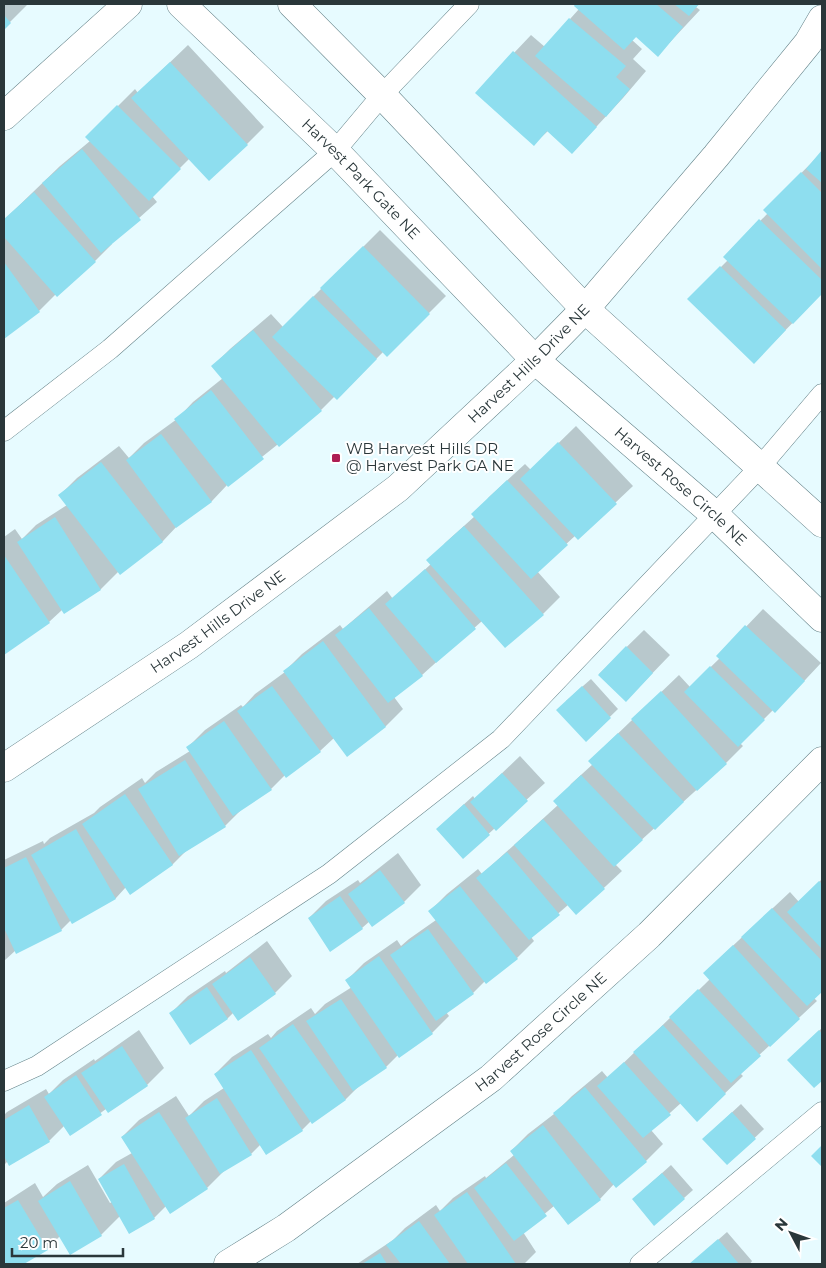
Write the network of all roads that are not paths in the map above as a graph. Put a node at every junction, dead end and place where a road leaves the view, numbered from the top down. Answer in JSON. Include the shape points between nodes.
{"nodes":[{"id":1,"x":128,"y":4,"type":"edge"},
{"id":2,"x":181,"y":4,"type":"edge"},
{"id":3,"x":292,"y":4,"type":"edge"},
{"id":4,"x":470,"y":4,"type":"edge"},
{"id":5,"x":822,"y":19,"type":"edge"},
{"id":6,"x":382,"y":95,"type":"junction"},
{"id":7,"x":4,"y":116,"type":"edge"},
{"id":8,"x":335,"y":151,"type":"junction"},
{"id":9,"x":585,"y":309,"type":"junction"},
{"id":10,"x":535,"y":360,"type":"junction"},
{"id":11,"x":822,"y":394,"type":"edge"},
{"id":12,"x":4,"y":430,"type":"edge"},
{"id":13,"x":760,"y":467,"type":"junction"},
{"id":14,"x":715,"y":515,"type":"junction"},
{"id":15,"x":822,"y":523,"type":"edge"},
{"id":16,"x":822,"y":618,"type":"edge"},
{"id":17,"x":822,"y":761,"type":"edge"},
{"id":18,"x":4,"y":768,"type":"edge"},
{"id":19,"x":4,"y":1081,"type":"edge"},
{"id":20,"x":822,"y":1112,"type":"edge"},
{"id":21,"x":228,"y":1264,"type":"edge"},
{"id":22,"x":640,"y":1264,"type":"edge"}],
"edges":[{"from":1,"to":7,"type":"street"},
{"from":2,"to":8,"type":"street","name":"Harvest Park Gate NE"},
{"from":3,"to":6,"type":"street"},
{"from":4,"to":6,"type":"lane"},
{"from":5,"to":9,"type":"street","name":"Harvest Hills Drive NE","via":[[808,43],[716,156]]},
{"from":6,"to":8,"type":"lane"},
{"from":6,"to":9,"type":"street"},
{"from":8,"to":10,"type":"street","name":"Harvest Park Gate NE"},
{"from":8,"to":12,"type":"lane","via":[[110,349]]},
{"from":9,"to":10,"type":"street","name":"Harvest Hills Drive NE"},
{"from":9,"to":13,"type":"street"},
{"from":10,"to":14,"type":"street","name":"Harvest Rose Circle NE"},
{"from":10,"to":18,"type":"street","name":"Harvest Hills Drive NE","via":[[398,488],[189,645]]},
{"from":11,"to":13,"type":"lane"},
{"from":13,"to":14,"type":"lane"},
{"from":13,"to":15,"type":"street"},
{"from":14,"to":16,"type":"street","name":"Harvest Rose Circle NE"},
{"from":14,"to":19,"type":"lane","via":[[493,745],[329,874],[37,1066]]},
{"from":17,"to":21,"type":"street","name":"Harvest Rose Circle NE","via":[[649,935],[491,1078],[286,1228]]},
{"from":20,"to":22,"type":"lane"}]}
